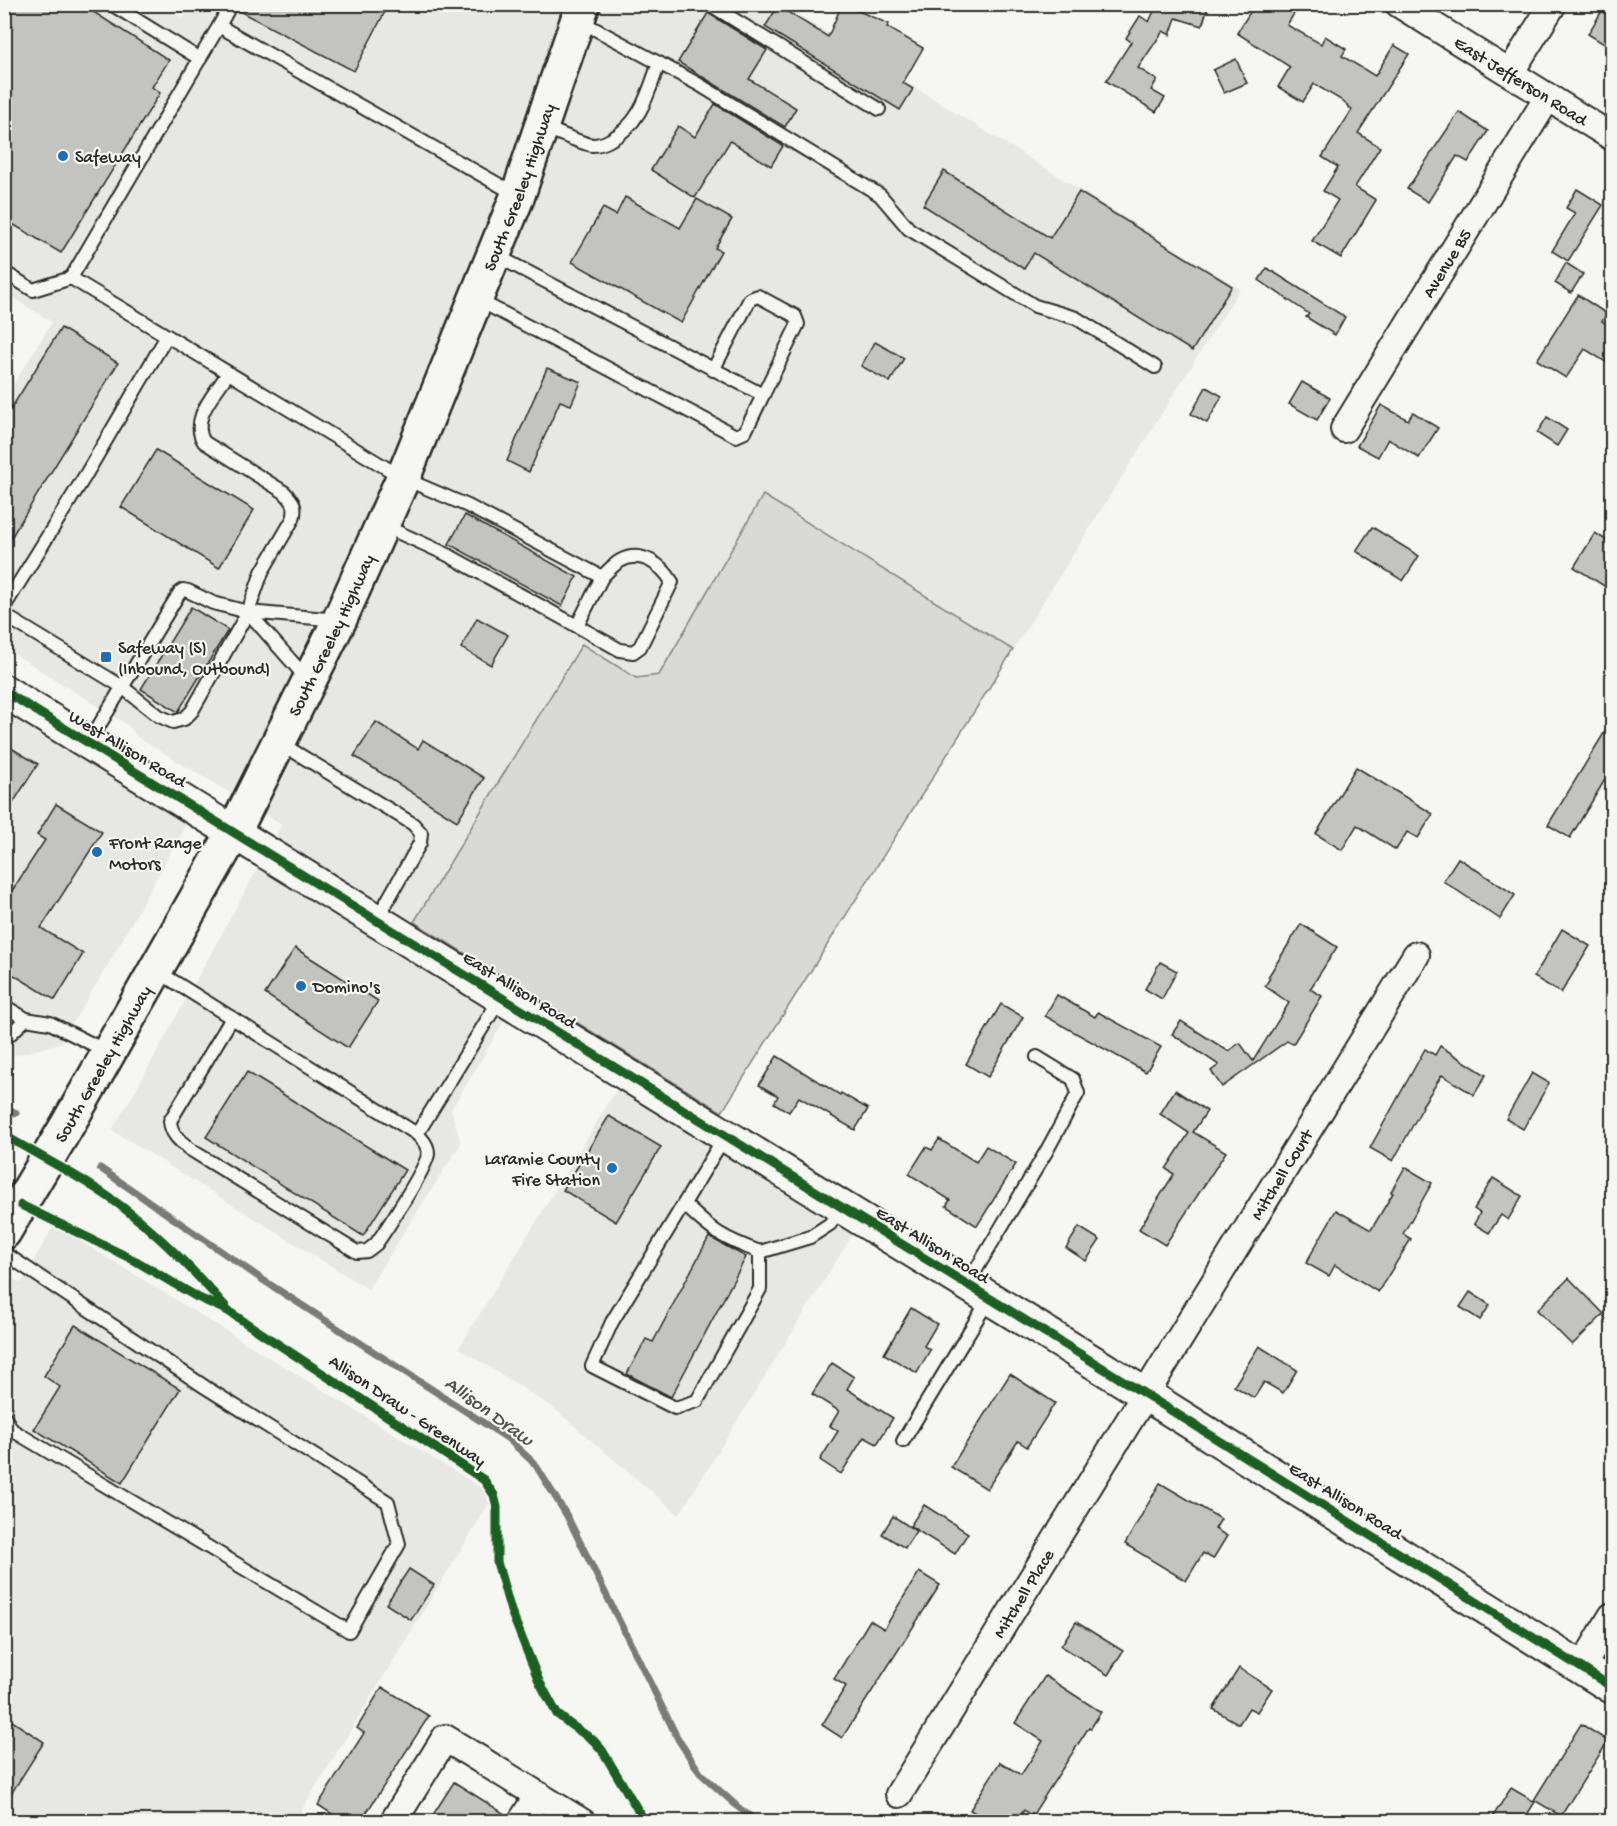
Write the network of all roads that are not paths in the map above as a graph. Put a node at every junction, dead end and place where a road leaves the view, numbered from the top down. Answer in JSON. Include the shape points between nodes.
{"nodes":[{"id":1,"x":111,"y":4,"type":"edge"},
{"id":2,"x":231,"y":4,"type":"edge"},
{"id":3,"x":709,"y":4,"type":"edge"},
{"id":4,"x":1399,"y":4,"type":"edge"},
{"id":5,"x":1553,"y":4,"type":"edge"},
{"id":6,"x":580,"y":12,"type":"edge"},
{"id":7,"x":219,"y":26,"type":"junction"},
{"id":8,"x":200,"y":59,"type":"junction"},
{"id":9,"x":659,"y":63,"type":"junction"},
{"id":10,"x":1510,"y":73,"type":"junction"},
{"id":11,"x":1548,"y":97,"type":"junction"},
{"id":12,"x":879,"y":109,"type":"dead end"},
{"id":13,"x":542,"y":126,"type":"junction"},
{"id":14,"x":1612,"y":137,"type":"edge"},
{"id":15,"x":518,"y":195,"type":"junction"},
{"id":16,"x":494,"y":254,"type":"junction"},
{"id":17,"x":4,"y":272,"type":"edge"},
{"id":18,"x":71,"y":278,"type":"junction"},
{"id":19,"x":476,"y":299,"type":"junction"},
{"id":20,"x":167,"y":336,"type":"junction"},
{"id":21,"x":1155,"y":367,"type":"dead end"},
{"id":22,"x":713,"y":370,"type":"junction"},
{"id":23,"x":228,"y":373,"type":"junction"},
{"id":24,"x":763,"y":394,"type":"junction"},
{"id":25,"x":1344,"y":429,"type":"dead end"},
{"id":26,"x":403,"y":478,"type":"junction"},
{"id":27,"x":382,"y":525,"type":"junction"},
{"id":28,"x":602,"y":577,"type":"junction"},
{"id":29,"x":4,"y":607,"type":"edge"},
{"id":30,"x":248,"y":612,"type":"junction"},
{"id":31,"x":4,"y":615,"type":"edge"},
{"id":32,"x":339,"y":621,"type":"junction"},
{"id":33,"x":577,"y":626,"type":"junction"},
{"id":34,"x":309,"y":681,"type":"junction"},
{"id":35,"x":121,"y":686,"type":"junction"},
{"id":36,"x":4,"y":691,"type":"edge"},
{"id":37,"x":279,"y":742,"type":"junction"},
{"id":38,"x":89,"y":743,"type":"junction"},
{"id":39,"x":234,"y":832,"type":"junction"},
{"id":40,"x":376,"y":920,"type":"junction"},
{"id":41,"x":1416,"y":955,"type":"dead end"},
{"id":42,"x":156,"y":970,"type":"junction"},
{"id":43,"x":502,"y":997,"type":"junction"},
{"id":44,"x":4,"y":1006,"type":"edge"},
{"id":45,"x":232,"y":1018,"type":"junction"},
{"id":46,"x":26,"y":1019,"type":"junction"},
{"id":47,"x":4,"y":1040,"type":"edge"},
{"id":48,"x":109,"y":1053,"type":"junction"},
{"id":49,"x":1037,"y":1057,"type":"dead end"},
{"id":50,"x":417,"y":1134,"type":"junction"},
{"id":51,"x":726,"y":1135,"type":"junction"},
{"id":52,"x":684,"y":1204,"type":"junction"},
{"id":53,"x":842,"y":1207,"type":"junction"},
{"id":54,"x":4,"y":1232,"type":"edge"},
{"id":55,"x":760,"y":1252,"type":"junction"},
{"id":56,"x":4,"y":1253,"type":"edge"},
{"id":57,"x":978,"y":1291,"type":"junction"},
{"id":58,"x":1145,"y":1394,"type":"junction"},
{"id":59,"x":4,"y":1416,"type":"edge"},
{"id":60,"x":903,"y":1442,"type":"dead end"},
{"id":61,"x":1612,"y":1616,"type":"edge"},
{"id":62,"x":1582,"y":1667,"type":"junction"},
{"id":63,"x":1612,"y":1687,"type":"edge"},
{"id":64,"x":899,"y":1794,"type":"dead end"},
{"id":65,"x":538,"y":1795,"type":"junction"},
{"id":66,"x":393,"y":1821,"type":"edge"},
{"id":67,"x":521,"y":1821,"type":"edge"},
{"id":68,"x":582,"y":1821,"type":"edge"}],
"edges":[{"from":1,"to":8,"type":"lane"},
{"from":2,"to":7,"type":"lane"},
{"from":3,"to":12,"type":"lane"},
{"from":4,"to":10,"type":"street","name":"East Jefferson Road"},
{"from":5,"to":10,"type":"street"},
{"from":6,"to":9,"type":"lane"},
{"from":6,"to":13,"type":"highway","name":"South Greeley Highway"},
{"from":7,"to":8,"type":"lane"},
{"from":7,"to":15,"type":"lane"},
{"from":8,"to":18,"type":"lane"},
{"from":9,"to":13,"type":"lane","via":[[645,103],[635,120],[618,136],[592,145]]},
{"from":9,"to":21,"type":"lane","via":[[880,195],[909,229],[1035,306],[1076,318]]},
{"from":10,"to":11,"type":"street","name":"East Jefferson Road"},
{"from":11,"to":14,"type":"street","name":"East Jefferson Road"},
{"from":11,"to":25,"type":"street","name":"Avenue B5"},
{"from":13,"to":15,"type":"highway","name":"South Greeley Highway"},
{"from":15,"to":16,"type":"highway","name":"South Greeley Highway"},
{"from":16,"to":19,"type":"highway","name":"South Greeley Highway"},
{"from":16,"to":22,"type":"lane"},
{"from":17,"to":18,"type":"lane","via":[[33,290]]},
{"from":18,"to":20,"type":"lane"},
{"from":19,"to":24,"type":"lane","via":[[736,436],[745,432]]},
{"from":19,"to":26,"type":"highway","name":"South Greeley Highway"},
{"from":20,"to":23,"type":"lane"},
{"from":20,"to":29,"type":"lane"},
{"from":22,"to":24,"type":"lane"},
{"from":22,"to":24,"type":"lane","via":[[750,299],[758,296],[795,316],[798,324]]},
{"from":23,"to":26,"type":"lane"},
{"from":23,"to":30,"type":"lane","via":[[201,417],[200,435],[204,442],[284,492],[296,510],[262,572]]},
{"from":26,"to":27,"type":"highway","name":"South Greeley Highway"},
{"from":26,"to":28,"type":"lane","via":[[468,506]]},
{"from":27,"to":32,"type":"highway","name":"South Greeley Highway"},
{"from":27,"to":33,"type":"lane","via":[[446,554]]},
{"from":28,"to":33,"type":"lane"},
{"from":28,"to":33,"type":"lane","via":[[620,561],[647,558],[658,564],[672,582],[640,647],[633,652],[620,650]]},
{"from":30,"to":32,"type":"lane"},
{"from":30,"to":34,"type":"lane"},
{"from":30,"to":35,"type":"lane","via":[[183,590]]},
{"from":30,"to":35,"type":"lane","via":[[184,719],[173,722],[159,716]]},
{"from":31,"to":35,"type":"lane"},
{"from":32,"to":34,"type":"highway","name":"South Greeley Highway"},
{"from":34,"to":37,"type":"highway","name":"South Greeley Highway"},
{"from":35,"to":38,"type":"lane"},
{"from":36,"to":38,"type":"street","name":"West Allison Road"},
{"from":37,"to":39,"type":"highway","name":"South Greeley Highway"},
{"from":37,"to":40,"type":"lane","via":[[413,824],[421,833],[420,843]]},
{"from":38,"to":39,"type":"street","name":"West Allison Road"},
{"from":39,"to":40,"type":"street","name":"East Allison Road"},
{"from":39,"to":42,"type":"highway","name":"South Greeley Highway"},
{"from":40,"to":43,"type":"street","name":"East Allison Road"},
{"from":41,"to":58,"type":"street","name":"Mitchell Court"},
{"from":42,"to":45,"type":"lane"},
{"from":42,"to":48,"type":"highway","name":"South Greeley Highway"},
{"from":43,"to":50,"type":"lane"},
{"from":43,"to":51,"type":"street","name":"East Allison Road"},
{"from":44,"to":46,"type":"lane"},
{"from":45,"to":50,"type":"lane"},
{"from":45,"to":50,"type":"lane","via":[[170,1121],[175,1136],[191,1150],[357,1252],[376,1244],[423,1168],[428,1152]]},
{"from":46,"to":47,"type":"lane"},
{"from":46,"to":48,"type":"lane","via":[[50,1023]]},
{"from":48,"to":54,"type":"highway","name":"South Greeley Highway"},
{"from":49,"to":57,"type":"lane","via":[[1073,1079],[1078,1093]]},
{"from":51,"to":52,"type":"lane"},
{"from":51,"to":53,"type":"street","name":"East Allison Road"},
{"from":52,"to":55,"type":"lane","via":[[729,1241]]},
{"from":52,"to":55,"type":"lane","via":[[612,1322],[592,1366],[675,1408],[697,1401],[760,1289]]},
{"from":53,"to":55,"type":"lane","via":[[830,1224],[810,1237]]},
{"from":53,"to":57,"type":"street","name":"East Allison Road"},
{"from":56,"to":59,"type":"lane","via":[[205,1387],[388,1502],[399,1544],[349,1631],[12,1430]]},
{"from":57,"to":58,"type":"street","name":"East Allison Road"},
{"from":57,"to":60,"type":"lane"},
{"from":58,"to":62,"type":"street","name":"East Allison Road"},
{"from":58,"to":64,"type":"street","name":"Mitchell Place"},
{"from":61,"to":62,"type":"street"},
{"from":62,"to":63,"type":"street","name":"East Allison Road"},
{"from":65,"to":66,"type":"street","via":[[445,1738]]},
{"from":65,"to":67,"type":"street"},
{"from":65,"to":68,"type":"street"}]}
